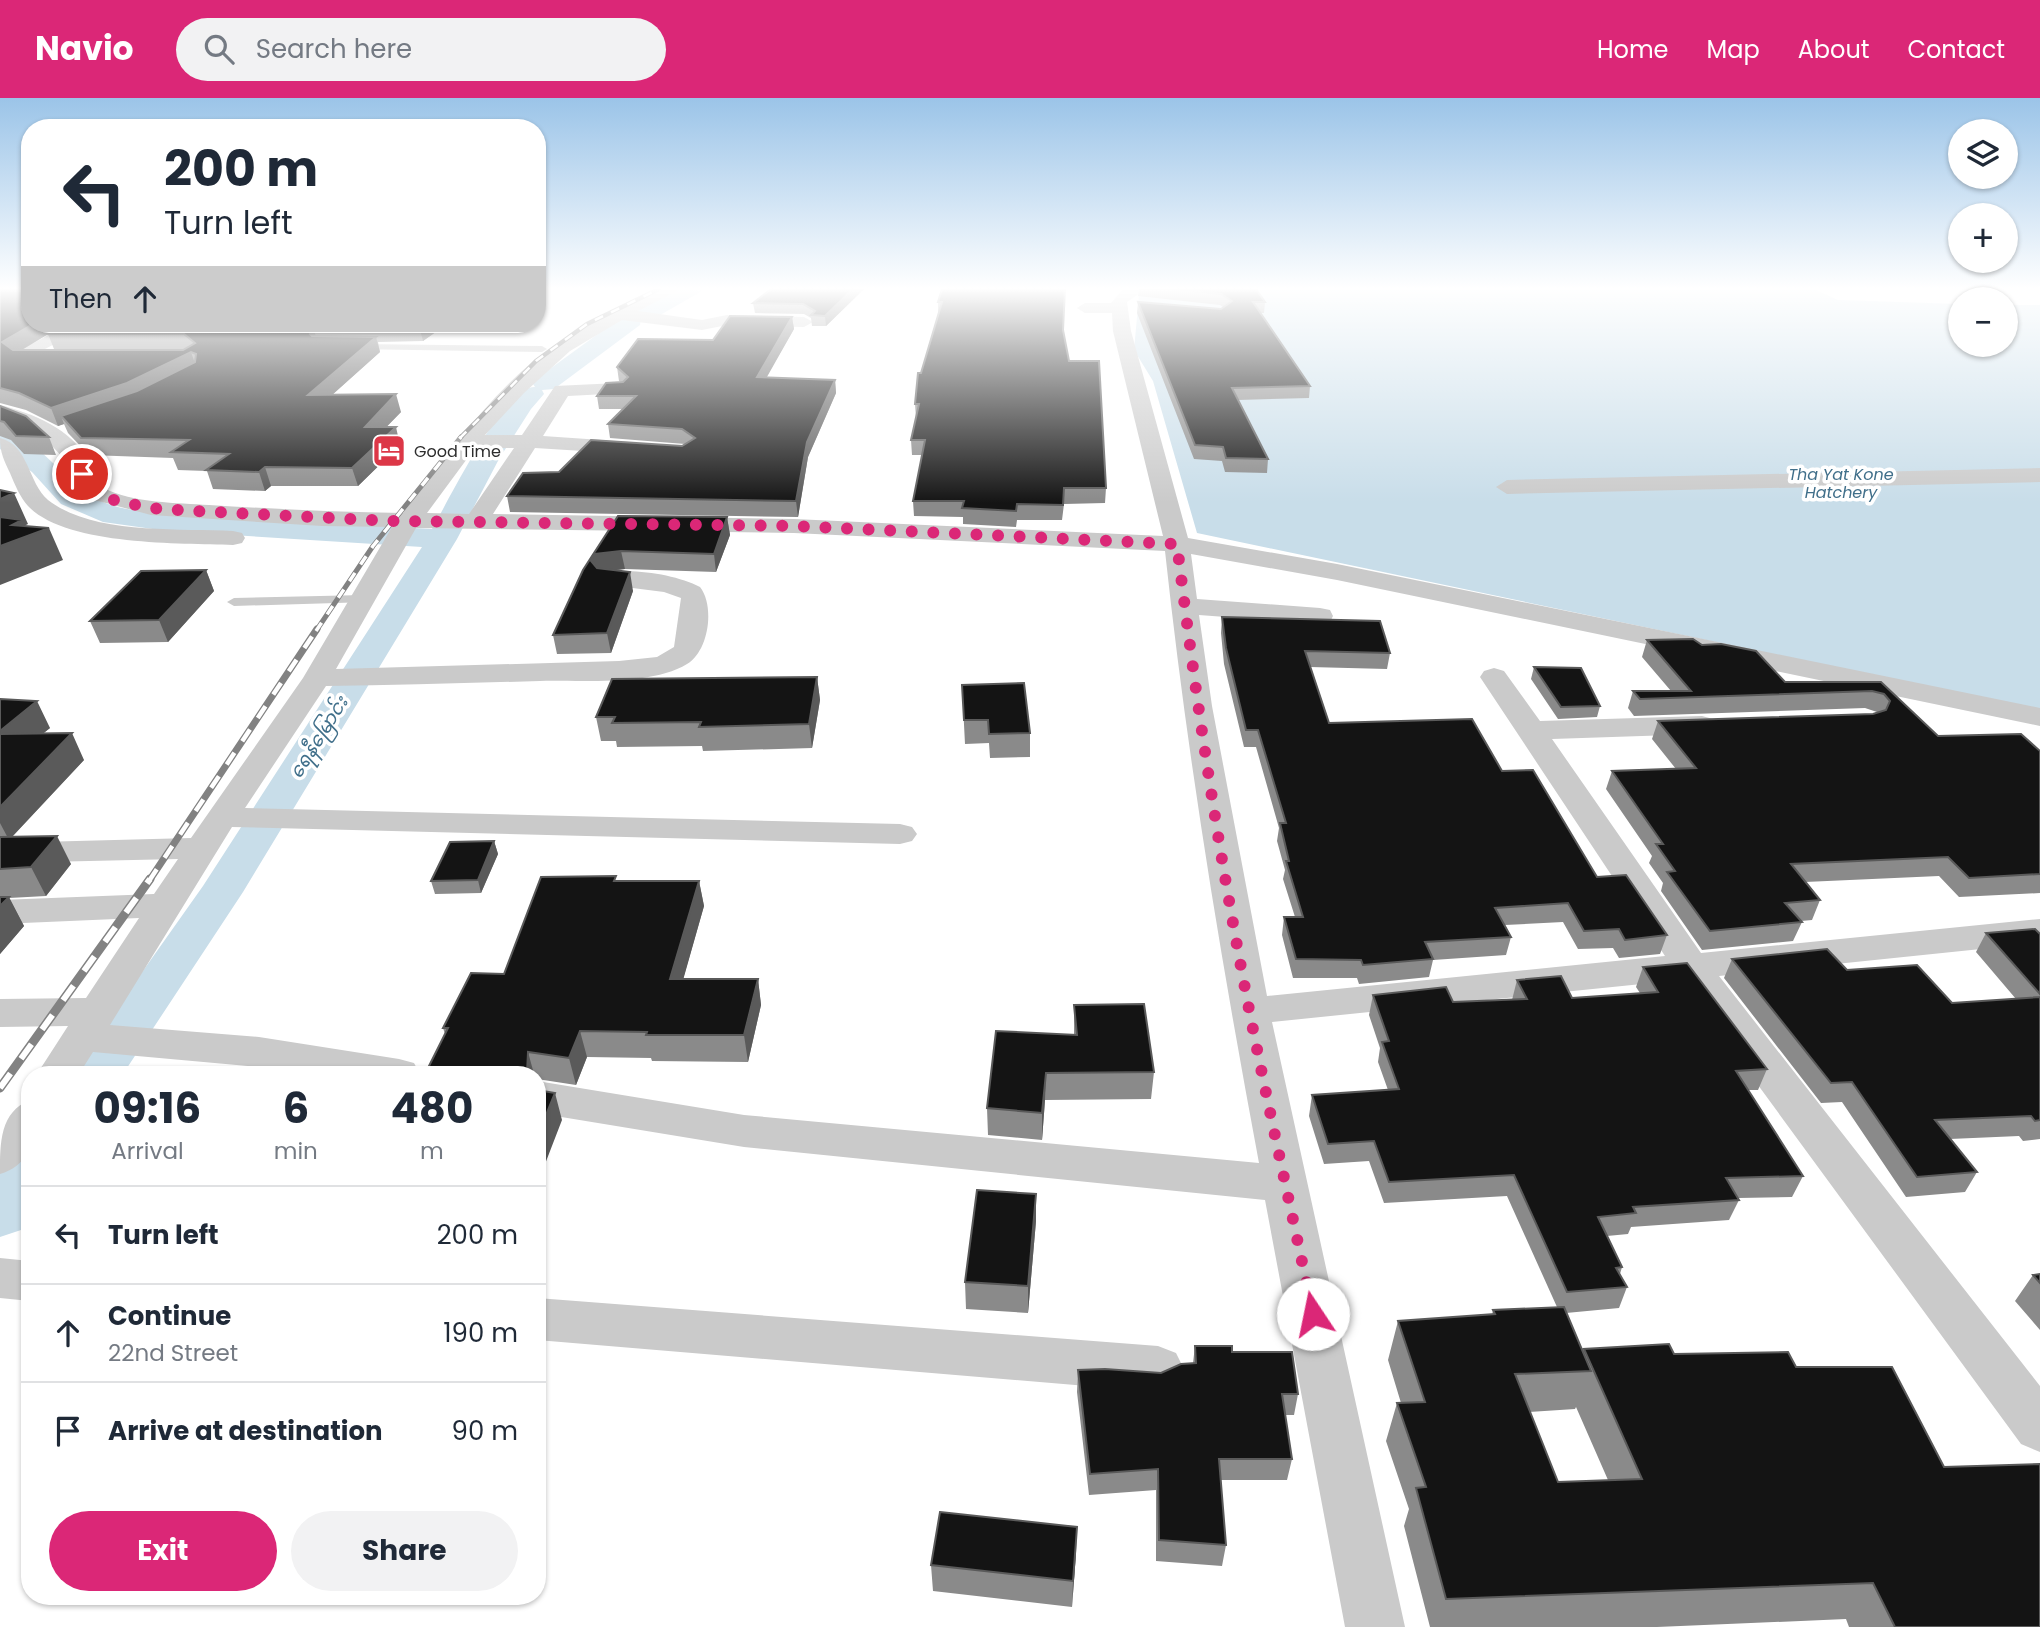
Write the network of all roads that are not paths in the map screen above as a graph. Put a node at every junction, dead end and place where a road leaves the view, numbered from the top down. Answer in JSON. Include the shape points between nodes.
{"nodes":[{"id":1,"x":528,"y":360,"type":"edge"},
{"id":2,"x":550,"y":360,"type":"edge"},
{"id":3,"x":1130,"y":360,"type":"edge"},
{"id":4,"x":521,"y":389,"type":"junction"},
{"id":5,"x":618,"y":389,"type":"edge"},
{"id":6,"x":556,"y":390,"type":"junction"},
{"id":7,"x":0,"y":411,"type":"edge"},
{"id":8,"x":517,"y":441,"type":"junction"},
{"id":9,"x":476,"y":442,"type":"junction"},
{"id":10,"x":0,"y":444,"type":"edge"},
{"id":11,"x":650,"y":449,"type":"edge"},
{"id":12,"x":427,"y":464,"type":"dead end"},
{"id":13,"x":2040,"y":475,"type":"edge"},
{"id":14,"x":1507,"y":487,"type":"dead end"},
{"id":15,"x":394,"y":501,"type":"dead end"},
{"id":16,"x":469,"y":522,"type":"junction"},
{"id":17,"x":394,"y":532,"type":"junction"},
{"id":18,"x":255,"y":539,"type":"dead end"},
{"id":19,"x":296,"y":541,"type":"dead end"},
{"id":20,"x":323,"y":542,"type":"dead end"},
{"id":21,"x":1177,"y":544,"type":"junction"},
{"id":22,"x":610,"y":579,"type":"edge"},
{"id":23,"x":364,"y":599,"type":"junction"},
{"id":24,"x":234,"y":602,"type":"dead end"},
{"id":25,"x":1184,"y":606,"type":"junction"},
{"id":26,"x":1320,"y":617,"type":"edge"},
{"id":27,"x":1494,"y":677,"type":"dead end"},
{"id":28,"x":317,"y":678,"type":"junction"},
{"id":29,"x":2040,"y":717,"type":"edge"},
{"id":30,"x":1726,"y":725,"type":"edge"},
{"id":31,"x":1531,"y":731,"type":"junction"},
{"id":32,"x":222,"y":817,"type":"junction"},
{"id":33,"x":900,"y":834,"type":"dead end"},
{"id":34,"x":203,"y":848,"type":"junction"},
{"id":35,"x":0,"y":853,"type":"edge"},
{"id":36,"x":167,"y":905,"type":"junction"},
{"id":37,"x":0,"y":912,"type":"edge"},
{"id":38,"x":2040,"y":931,"type":"edge"},
{"id":39,"x":1692,"y":968,"type":"junction"},
{"id":40,"x":1250,"y":1011,"type":"junction"},
{"id":41,"x":0,"y":1013,"type":"edge"},
{"id":42,"x":91,"y":1024,"type":"junction"},
{"id":43,"x":63,"y":1066,"type":"edge"},
{"id":44,"x":346,"y":1066,"type":"edge"},
{"id":45,"x":546,"y":1098,"type":"edge"},
{"id":46,"x":21,"y":1128,"type":"edge"},
{"id":47,"x":0,"y":1157,"type":"edge"},
{"id":48,"x":1287,"y":1184,"type":"junction"},
{"id":49,"x":0,"y":1278,"type":"edge"},
{"id":50,"x":21,"y":1280,"type":"edge"},
{"id":51,"x":546,"y":1320,"type":"edge"},
{"id":52,"x":1158,"y":1369,"type":"dead end"},
{"id":53,"x":2040,"y":1427,"type":"edge"},
{"id":54,"x":1375,"y":1627,"type":"edge"}],
"edges":[{"from":1,"to":12,"type":"street","via":[[499,385]]},
{"from":2,"to":4,"type":"street"},
{"from":3,"to":21,"type":"street"},
{"from":4,"to":6,"type":"street"},
{"from":4,"to":9,"type":"street"},
{"from":5,"to":6,"type":"street"},
{"from":6,"to":8,"type":"street"},
{"from":7,"to":17,"type":"street","via":[[56,431],[78,461],[86,484],[114,500],[150,508]]},
{"from":8,"to":9,"type":"street"},
{"from":8,"to":11,"type":"street"},
{"from":8,"to":16,"type":"street"},
{"from":9,"to":17,"type":"street"},
{"from":10,"to":18,"type":"street","via":[[38,503],[75,523],[119,532]]},
{"from":13,"to":14,"type":"street"},
{"from":15,"to":17,"type":"street"},
{"from":16,"to":17,"type":"street"},
{"from":16,"to":21,"type":"street","via":[[794,526]]},
{"from":17,"to":23,"type":"street"},
{"from":19,"to":20,"type":"street"},
{"from":21,"to":25,"type":"street"},
{"from":21,"to":29,"type":"street","via":[[1351,575]]},
{"from":22,"to":28,"type":"street","via":[[658,584],[694,596],[684,652],[661,664],[619,670]]},
{"from":23,"to":24,"type":"lane"},
{"from":23,"to":28,"type":"street"},
{"from":25,"to":26,"type":"street"},
{"from":25,"to":40,"type":"street","via":[[1201,733]]},
{"from":27,"to":31,"type":"street"},
{"from":28,"to":32,"type":"street"},
{"from":30,"to":31,"type":"street"},
{"from":31,"to":39,"type":"street"},
{"from":32,"to":33,"type":"street"},
{"from":32,"to":34,"type":"street"},
{"from":34,"to":35,"type":"street"},
{"from":34,"to":36,"type":"street"},
{"from":36,"to":37,"type":"street"},
{"from":36,"to":42,"type":"street"},
{"from":38,"to":39,"type":"street"},
{"from":39,"to":40,"type":"street"},
{"from":39,"to":53,"type":"street"},
{"from":40,"to":48,"type":"street"},
{"from":41,"to":42,"type":"street"},
{"from":42,"to":43,"type":"street"},
{"from":42,"to":44,"type":"street"},
{"from":45,"to":48,"type":"street","via":[[744,1130]]},
{"from":46,"to":47,"type":"street"},
{"from":48,"to":54,"type":"street"},
{"from":49,"to":50,"type":"street"},
{"from":51,"to":52,"type":"street"}]}
